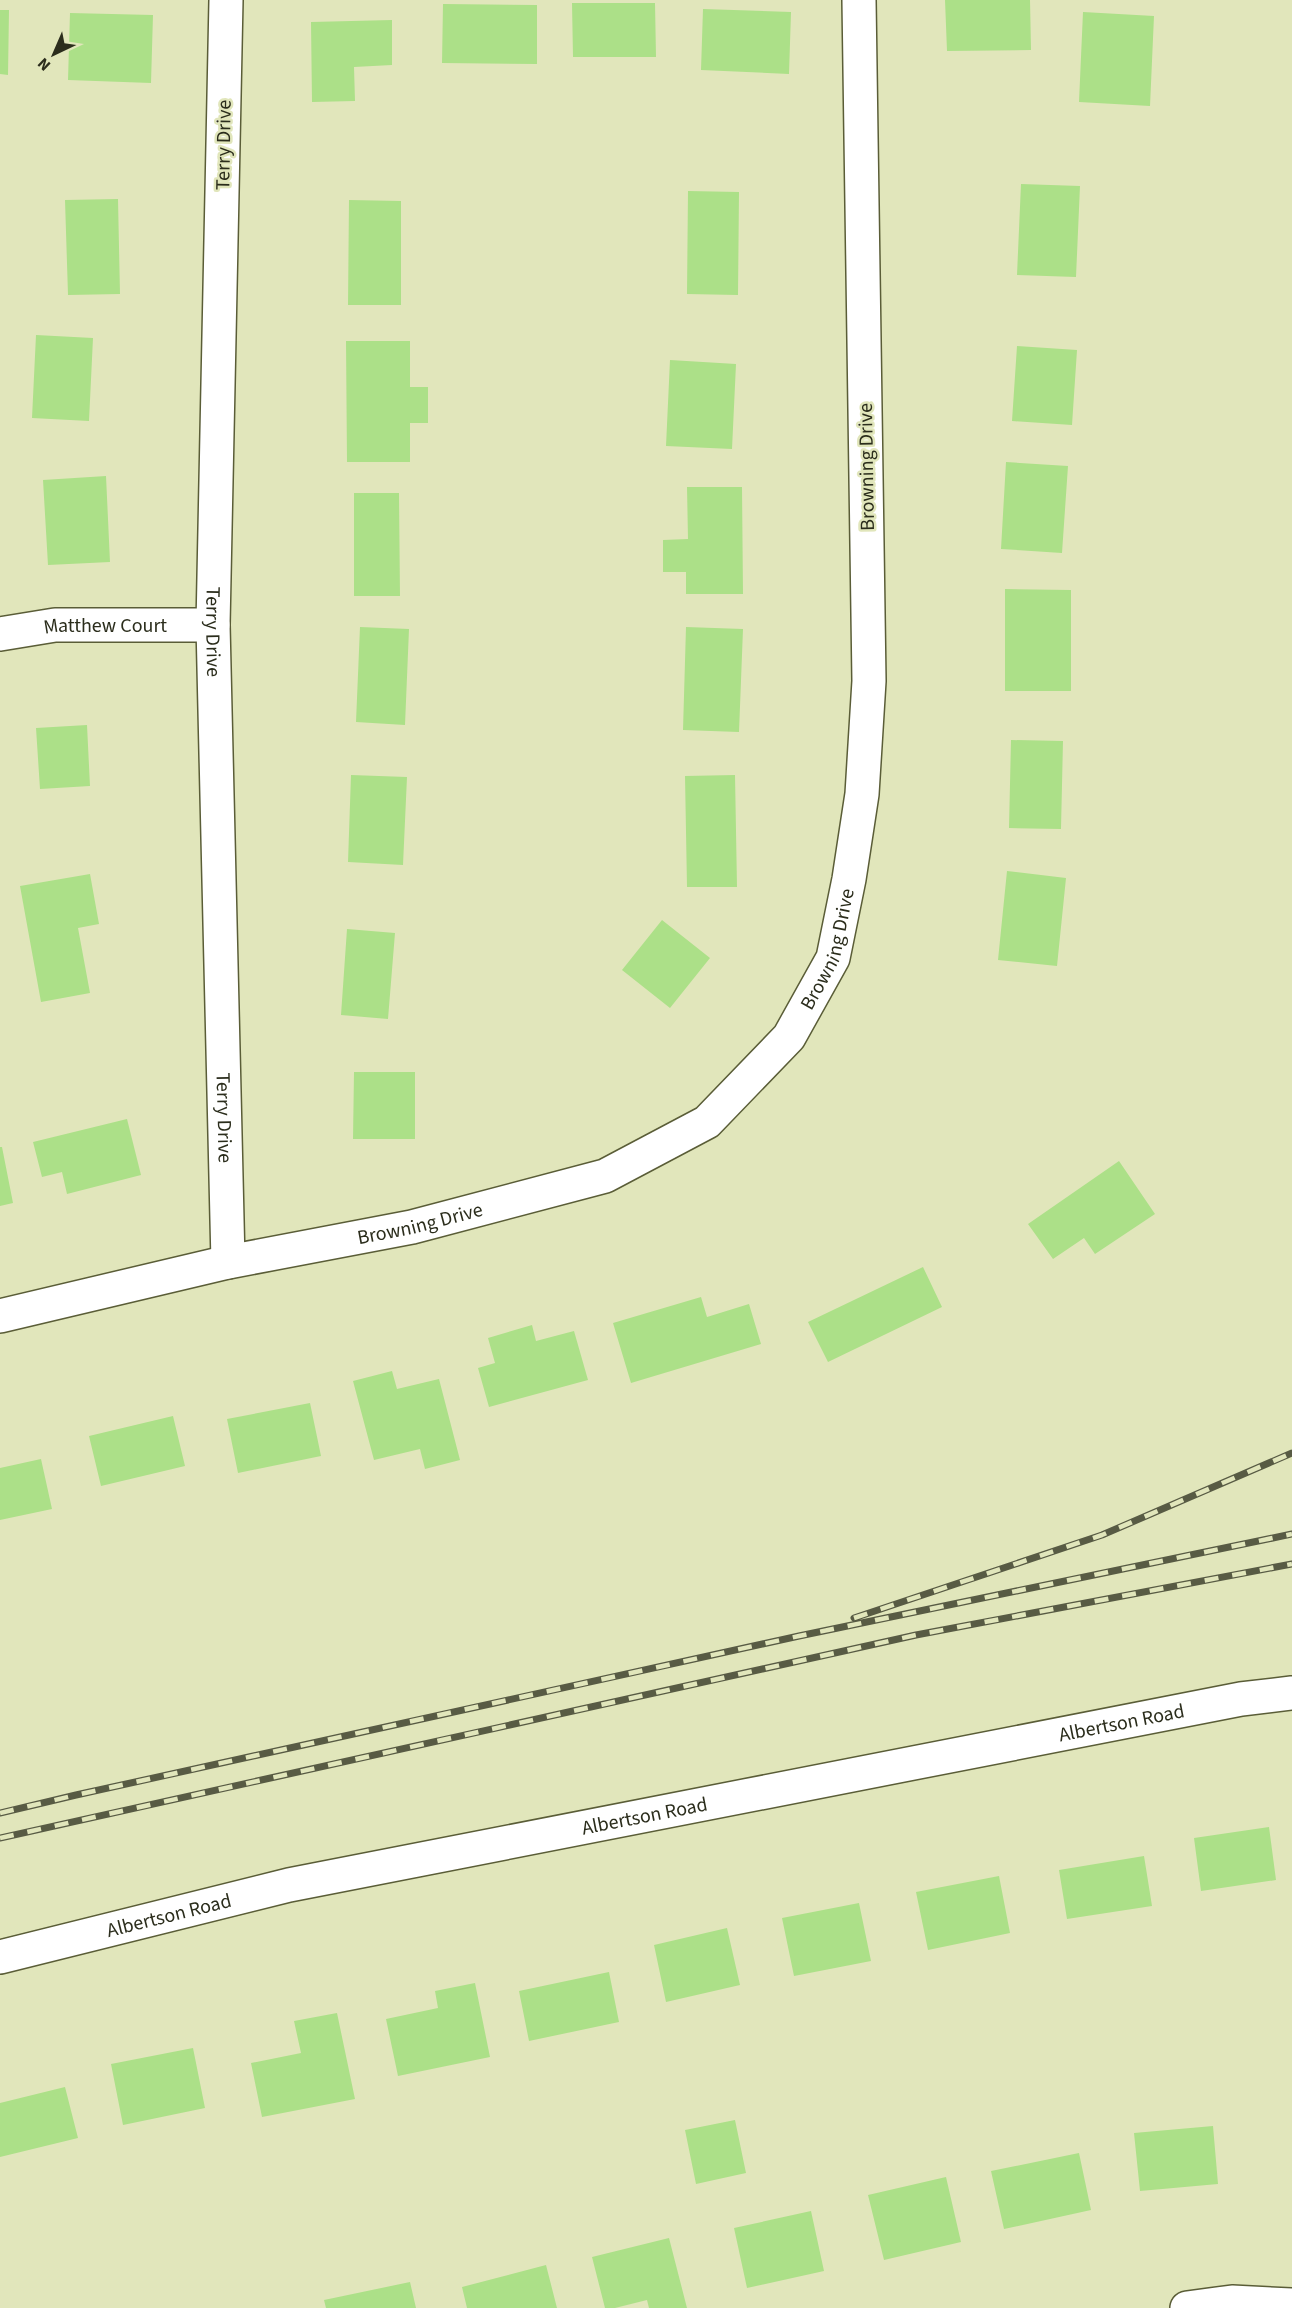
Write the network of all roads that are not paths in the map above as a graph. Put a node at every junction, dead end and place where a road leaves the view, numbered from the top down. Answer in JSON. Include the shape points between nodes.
{"nodes":[{"id":1,"x":226,"y":0,"type":"edge"},
{"id":2,"x":859,"y":0,"type":"edge"},
{"id":3,"x":213,"y":625,"type":"junction"},
{"id":4,"x":0,"y":634,"type":"edge"},
{"id":5,"x":228,"y":1262,"type":"junction"},
{"id":6,"x":0,"y":1316,"type":"edge"},
{"id":7,"x":1292,"y":1693,"type":"edge"},
{"id":8,"x":0,"y":1957,"type":"edge"},
{"id":9,"x":1292,"y":2305,"type":"edge"},
{"id":10,"x":1187,"y":2308,"type":"edge"}],
"edges":[{"from":1,"to":3,"type":"street","name":"Terry Drive"},
{"from":2,"to":5,"type":"street","name":"Browning Drive","via":[[869,681],[862,794],[834,958],[789,1037],[707,1122],[605,1176],[412,1227]]},
{"from":3,"to":4,"type":"street","name":"Matthew Court","via":[[55,625]]},
{"from":3,"to":5,"type":"street","name":"Terry Drive"},
{"from":5,"to":6,"type":"street","name":"Browning Drive"},
{"from":7,"to":8,"type":"street","name":"Albertson Road","via":[[1241,1699],[300,1882]]},
{"from":9,"to":10,"type":"street","via":[[1232,2302]]}]}
